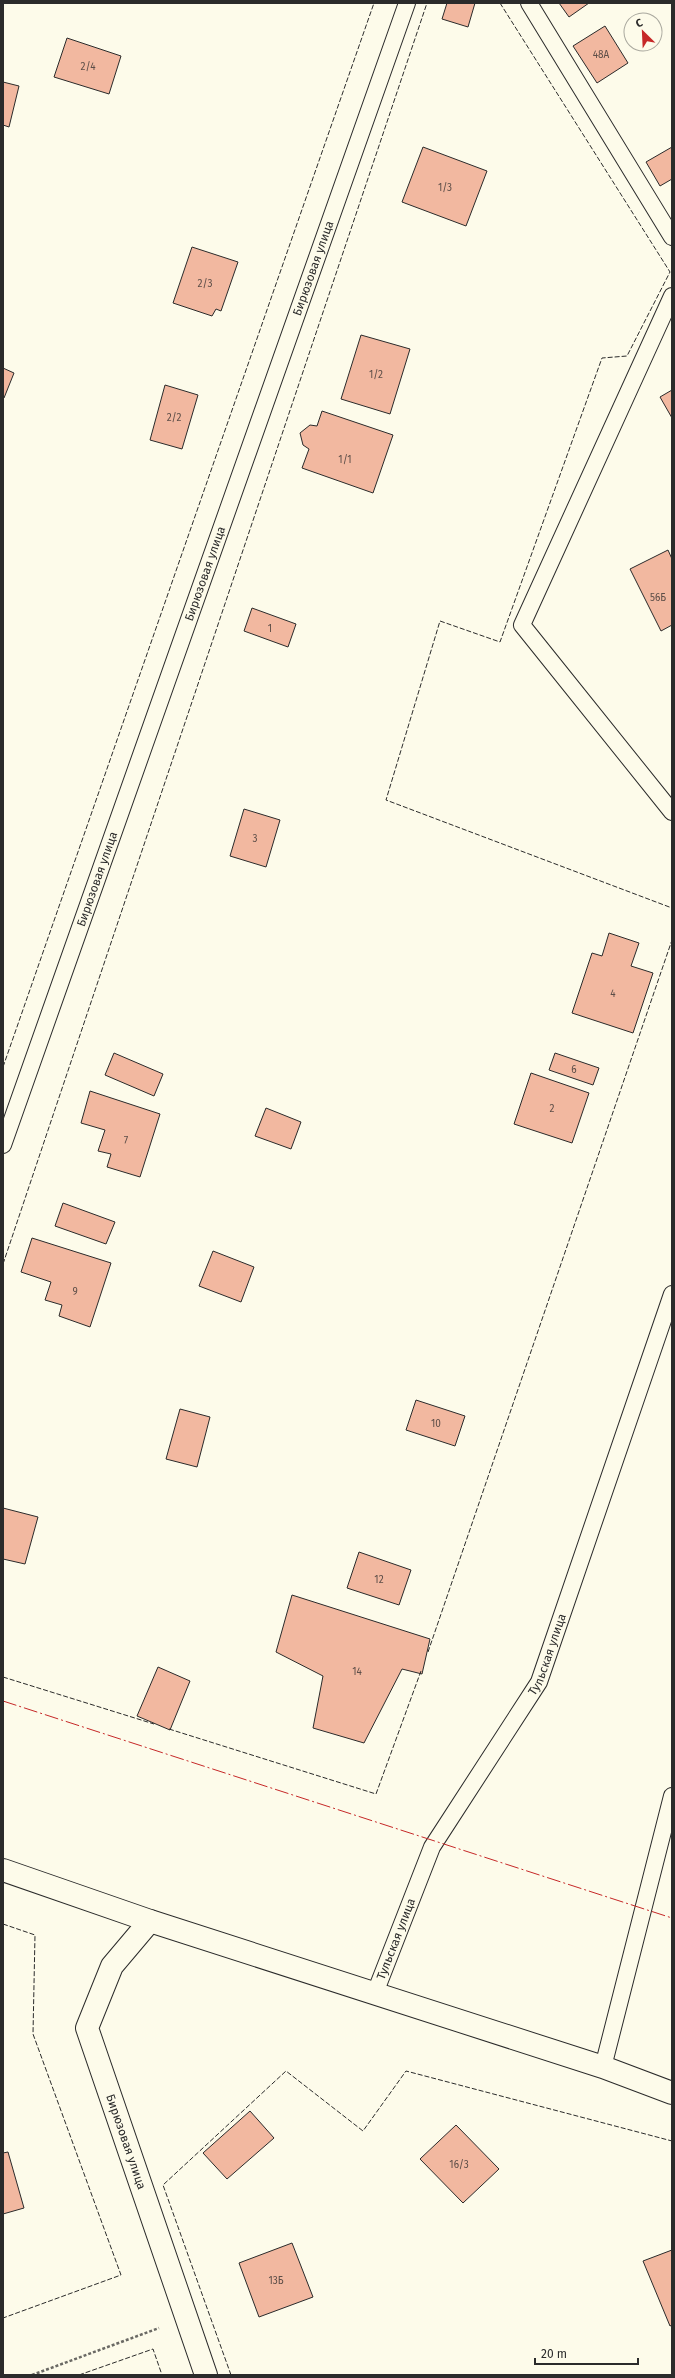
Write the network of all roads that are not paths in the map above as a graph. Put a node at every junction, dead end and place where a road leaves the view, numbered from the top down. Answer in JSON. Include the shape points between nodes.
{"nodes":[{"id":1,"x":407,"y":3,"type":"edge"},
{"id":2,"x":529,"y":3,"type":"edge"},
{"id":3,"x":672,"y":237,"type":"edge"},
{"id":4,"x":672,"y":296,"type":"edge"},
{"id":5,"x":672,"y":812,"type":"edge"},
{"id":6,"x":3,"y":1145,"type":"edge"},
{"id":7,"x":672,"y":1294,"type":"edge"},
{"id":8,"x":672,"y":1796,"type":"edge"},
{"id":9,"x":3,"y":1870,"type":"edge"},
{"id":10,"x":150,"y":1921,"type":"junction"},
{"id":11,"x":375,"y":1993,"type":"junction"},
{"id":12,"x":603,"y":2067,"type":"junction"},
{"id":13,"x":672,"y":2093,"type":"edge"},
{"id":14,"x":206,"y":2375,"type":"edge"}],
"edges":[{"from":1,"to":6,"type":"lane","name":"Бирюзовая улица"},
{"from":2,"to":3,"type":"lane"},
{"from":4,"to":5,"type":"lane","via":[[522,625]]},
{"from":7,"to":11,"type":"lane","name":"Тульская улица","via":[[539,1682],[432,1846]]},
{"from":8,"to":12,"type":"lane"},
{"from":9,"to":10,"type":"street"},
{"from":10,"to":11,"type":"street"},
{"from":10,"to":14,"type":"street","name":"Бирюзовая улица","via":[[112,1966],[87,2028]]},
{"from":11,"to":12,"type":"street"},
{"from":12,"to":13,"type":"street"}]}
